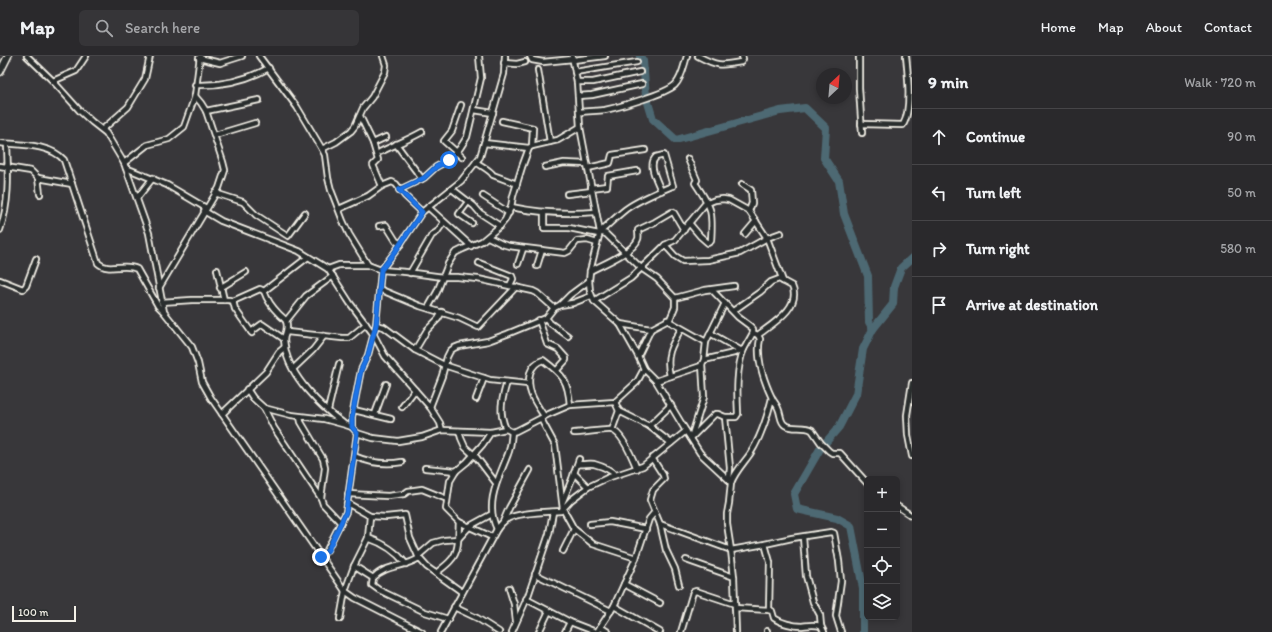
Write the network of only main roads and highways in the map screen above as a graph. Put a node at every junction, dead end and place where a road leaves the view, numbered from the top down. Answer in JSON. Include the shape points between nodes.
{"nodes":[{"id":1,"x":8,"y":56,"type":"edge"},
{"id":2,"x":0,"y":72,"type":"edge"}],
"edges":[{"from":1,"to":2,"type":"main road"}]}
